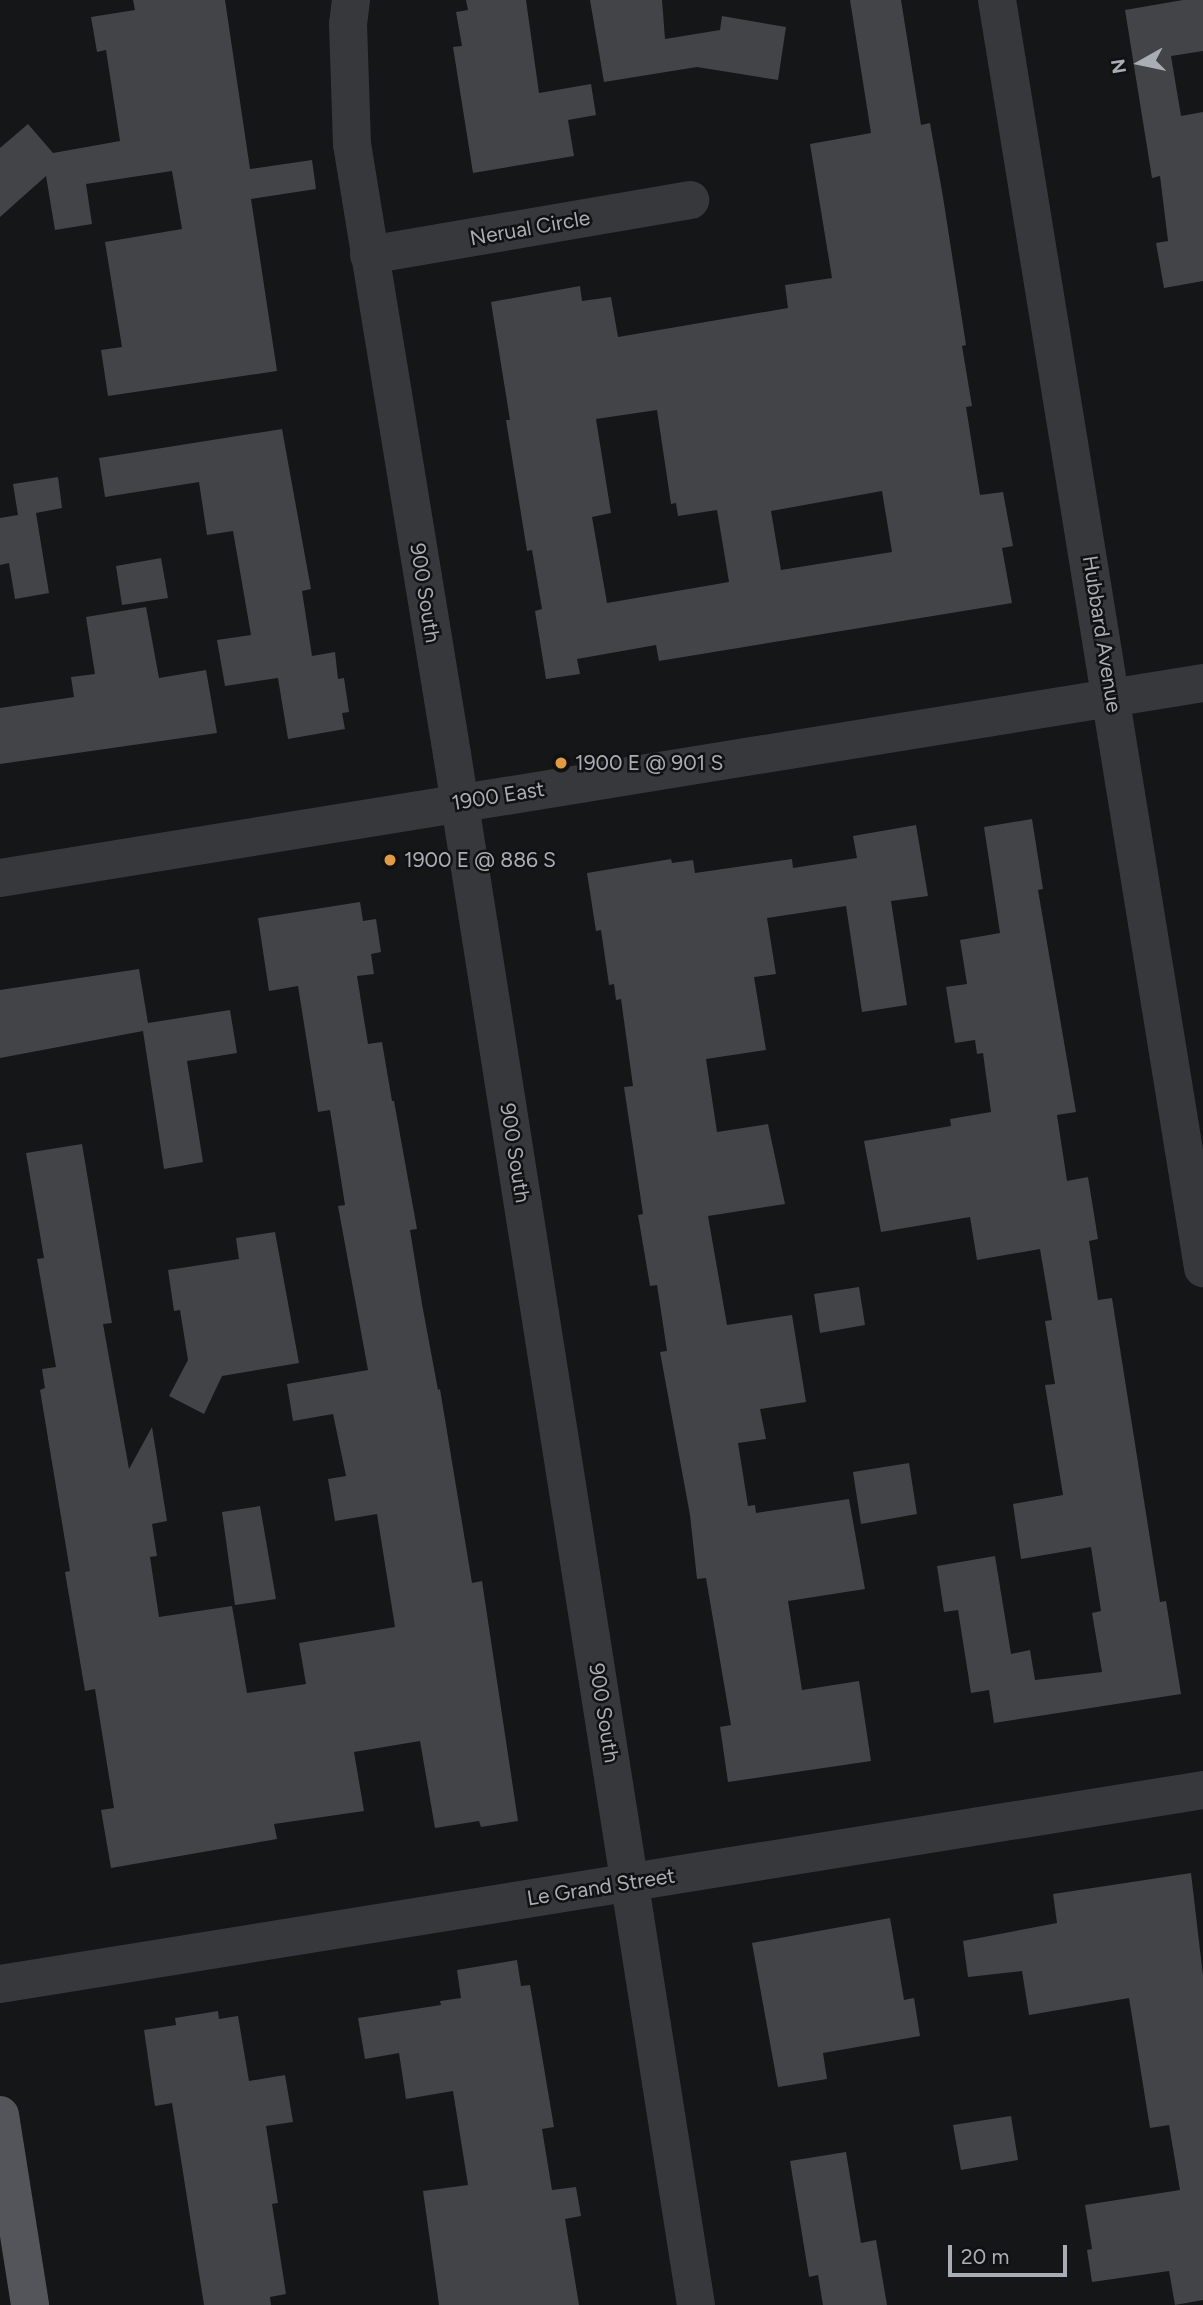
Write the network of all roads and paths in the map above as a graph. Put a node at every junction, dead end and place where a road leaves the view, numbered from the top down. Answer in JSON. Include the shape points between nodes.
{"nodes":[{"id":1,"x":351,"y":0,"type":"edge"},
{"id":2,"x":997,"y":0,"type":"edge"},
{"id":3,"x":690,"y":201,"type":"dead end"},
{"id":4,"x":369,"y":255,"type":"junction"},
{"id":5,"x":1203,"y":683,"type":"edge"},
{"id":6,"x":1112,"y":698,"type":"junction"},
{"id":7,"x":459,"y":802,"type":"junction"},
{"id":8,"x":0,"y":878,"type":"edge"},
{"id":9,"x":1203,"y":1268,"type":"edge"},
{"id":10,"x":1203,"y":1790,"type":"edge"},
{"id":11,"x":631,"y":1882,"type":"junction"},
{"id":12,"x":0,"y":1984,"type":"edge"},
{"id":13,"x":0,"y":2115,"type":"edge"},
{"id":14,"x":30,"y":2305,"type":"edge"},
{"id":15,"x":696,"y":2305,"type":"edge"}],
"edges":[{"from":1,"to":4,"type":"street","name":"900 South","via":[[352,144]]},
{"from":2,"to":6,"type":"street","name":"Hubbard Avenue"},
{"from":3,"to":4,"type":"street","name":"Nerual Circle"},
{"from":4,"to":7,"type":"street","name":"900 South"},
{"from":5,"to":6,"type":"street","name":"1900 East"},
{"from":6,"to":7,"type":"street","name":"1900 East"},
{"from":6,"to":9,"type":"street","name":"Hubbard Avenue"},
{"from":7,"to":8,"type":"street","name":"1900 East"},
{"from":7,"to":11,"type":"street","name":"900 South"},
{"from":10,"to":11,"type":"street","name":"Le Grand Street"},
{"from":11,"to":12,"type":"street","name":"Le Grand Street"},
{"from":11,"to":15,"type":"street","name":"900 South"},
{"from":13,"to":14,"type":"main road"}]}
